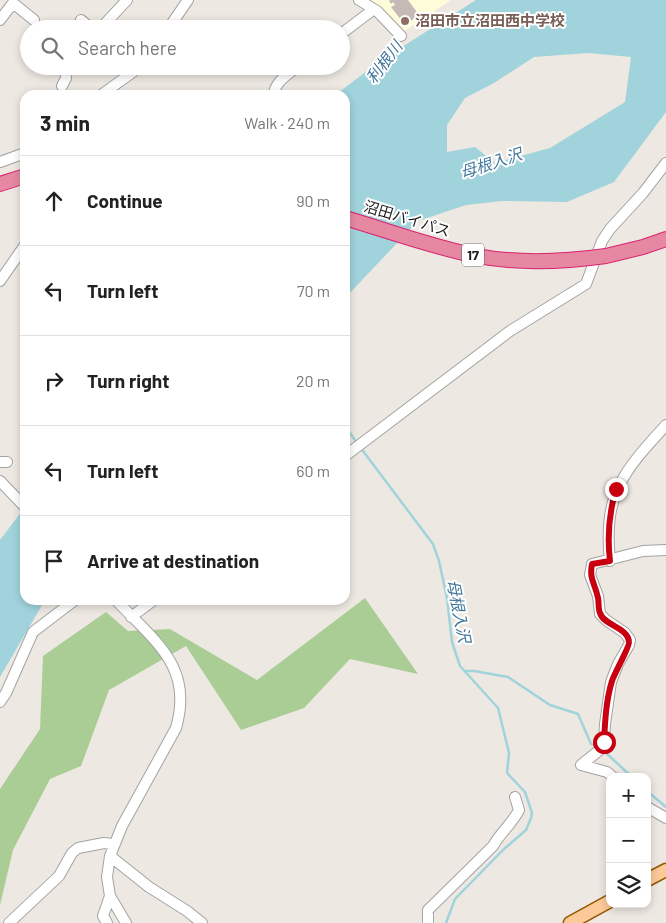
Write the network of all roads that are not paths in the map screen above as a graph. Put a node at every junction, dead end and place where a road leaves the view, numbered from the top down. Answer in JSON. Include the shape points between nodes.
{"nodes":[{"id":1,"x":128,"y":0,"type":"edge"},
{"id":2,"x":359,"y":0,"type":"edge"},
{"id":3,"x":184,"y":1,"type":"edge"},
{"id":4,"x":374,"y":9,"type":"junction"},
{"id":5,"x":0,"y":20,"type":"edge"},
{"id":6,"x":34,"y":20,"type":"dead end"},
{"id":7,"x":109,"y":20,"type":"edge"},
{"id":8,"x":173,"y":20,"type":"edge"},
{"id":9,"x":350,"y":27,"type":"edge"},
{"id":10,"x":402,"y":36,"type":"dead end"},
{"id":11,"x":66,"y":75,"type":"edge"},
{"id":12,"x":129,"y":75,"type":"edge"},
{"id":13,"x":287,"y":75,"type":"edge"},
{"id":14,"x":62,"y":86,"type":"dead end"},
{"id":15,"x":108,"y":90,"type":"edge"},
{"id":16,"x":274,"y":90,"type":"edge"},
{"id":17,"x":20,"y":155,"type":"edge"},
{"id":18,"x":0,"y":162,"type":"edge"},
{"id":19,"x":666,"y":163,"type":"edge"},
{"id":20,"x":20,"y":178,"type":"edge"},
{"id":21,"x":0,"y":184,"type":"edge"},
{"id":22,"x":350,"y":220,"type":"edge"},
{"id":23,"x":666,"y":239,"type":"edge"},
{"id":24,"x":20,"y":251,"type":"edge"},
{"id":25,"x":2,"y":274,"type":"edge"},
{"id":26,"x":666,"y":425,"type":"edge"},
{"id":27,"x":350,"y":452,"type":"edge"},
{"id":28,"x":1,"y":482,"type":"edge"},
{"id":29,"x":20,"y":502,"type":"edge"},
{"id":30,"x":666,"y":550,"type":"edge"},
{"id":31,"x":610,"y":561,"type":"junction"},
{"id":32,"x":68,"y":605,"type":"edge"},
{"id":33,"x":120,"y":605,"type":"edge"},
{"id":34,"x":147,"y":605,"type":"edge"},
{"id":35,"x":131,"y":617,"type":"junction"},
{"id":36,"x":0,"y":702,"type":"edge"},
{"id":37,"x":608,"y":773,"type":"edge"},
{"id":38,"x":516,"y":797,"type":"dead end"},
{"id":39,"x":651,"y":809,"type":"edge"},
{"id":40,"x":666,"y":818,"type":"edge"},
{"id":41,"x":113,"y":844,"type":"junction"},
{"id":42,"x":110,"y":856,"type":"junction"},
{"id":43,"x":666,"y":870,"type":"edge"},
{"id":44,"x":651,"y":878,"type":"edge"},
{"id":45,"x":110,"y":896,"type":"junction"},
{"id":46,"x":606,"y":903,"type":"edge"},
{"id":47,"x":577,"y":921,"type":"edge"},
{"id":48,"x":9,"y":923,"type":"edge"},
{"id":49,"x":107,"y":923,"type":"edge"},
{"id":50,"x":126,"y":923,"type":"edge"},
{"id":51,"x":202,"y":923,"type":"edge"},
{"id":52,"x":428,"y":923,"type":"edge"}],
"edges":[{"from":1,"to":7,"type":"street"},
{"from":2,"to":4,"type":"street"},
{"from":3,"to":8,"type":"street"},
{"from":4,"to":9,"type":"street"},
{"from":4,"to":10,"type":"street"},
{"from":5,"to":6,"type":"street","via":[[13,4]]},
{"from":11,"to":14,"type":"street"},
{"from":12,"to":15,"type":"street"},
{"from":13,"to":16,"type":"street"},
{"from":17,"to":18,"type":"street"},
{"from":19,"to":27,"type":"street","via":[[610,229],[586,284],[510,331]]},
{"from":20,"to":21,"type":"highway"},
{"from":22,"to":23,"type":"highway","name":"沼田バイパス","number":"17","bridge":true,"via":[[433,245],[496,258],[561,261],[606,256]]},
{"from":24,"to":25,"type":"street"},
{"from":26,"to":31,"type":"street","via":[[630,466],[616,489],[608,544]]},
{"from":28,"to":29,"type":"street"},
{"from":30,"to":31,"type":"street","via":[[643,551]]},
{"from":31,"to":37,"type":"street","via":[[592,564],[590,575],[598,596],[600,614],[630,640],[612,682],[604,742],[601,749],[581,765]]},
{"from":32,"to":36,"type":"street","via":[[33,632]]},
{"from":33,"to":35,"type":"street"},
{"from":34,"to":35,"type":"street"},
{"from":35,"to":41,"type":"street","via":[[168,655],[174,666],[181,711],[170,740]]},
{"from":38,"to":52,"type":"street","via":[[519,810],[513,820],[492,846],[428,910]]},
{"from":39,"to":40,"type":"street"},
{"from":41,"to":42,"type":"street"},
{"from":41,"to":48,"type":"street","via":[[78,848],[59,876]]},
{"from":42,"to":45,"type":"street","via":[[107,877]]},
{"from":42,"to":51,"type":"street"},
{"from":43,"to":44,"type":"main road"},
{"from":45,"to":49,"type":"street","via":[[102,916]]},
{"from":45,"to":50,"type":"street"},
{"from":46,"to":47,"type":"main road"}]}
